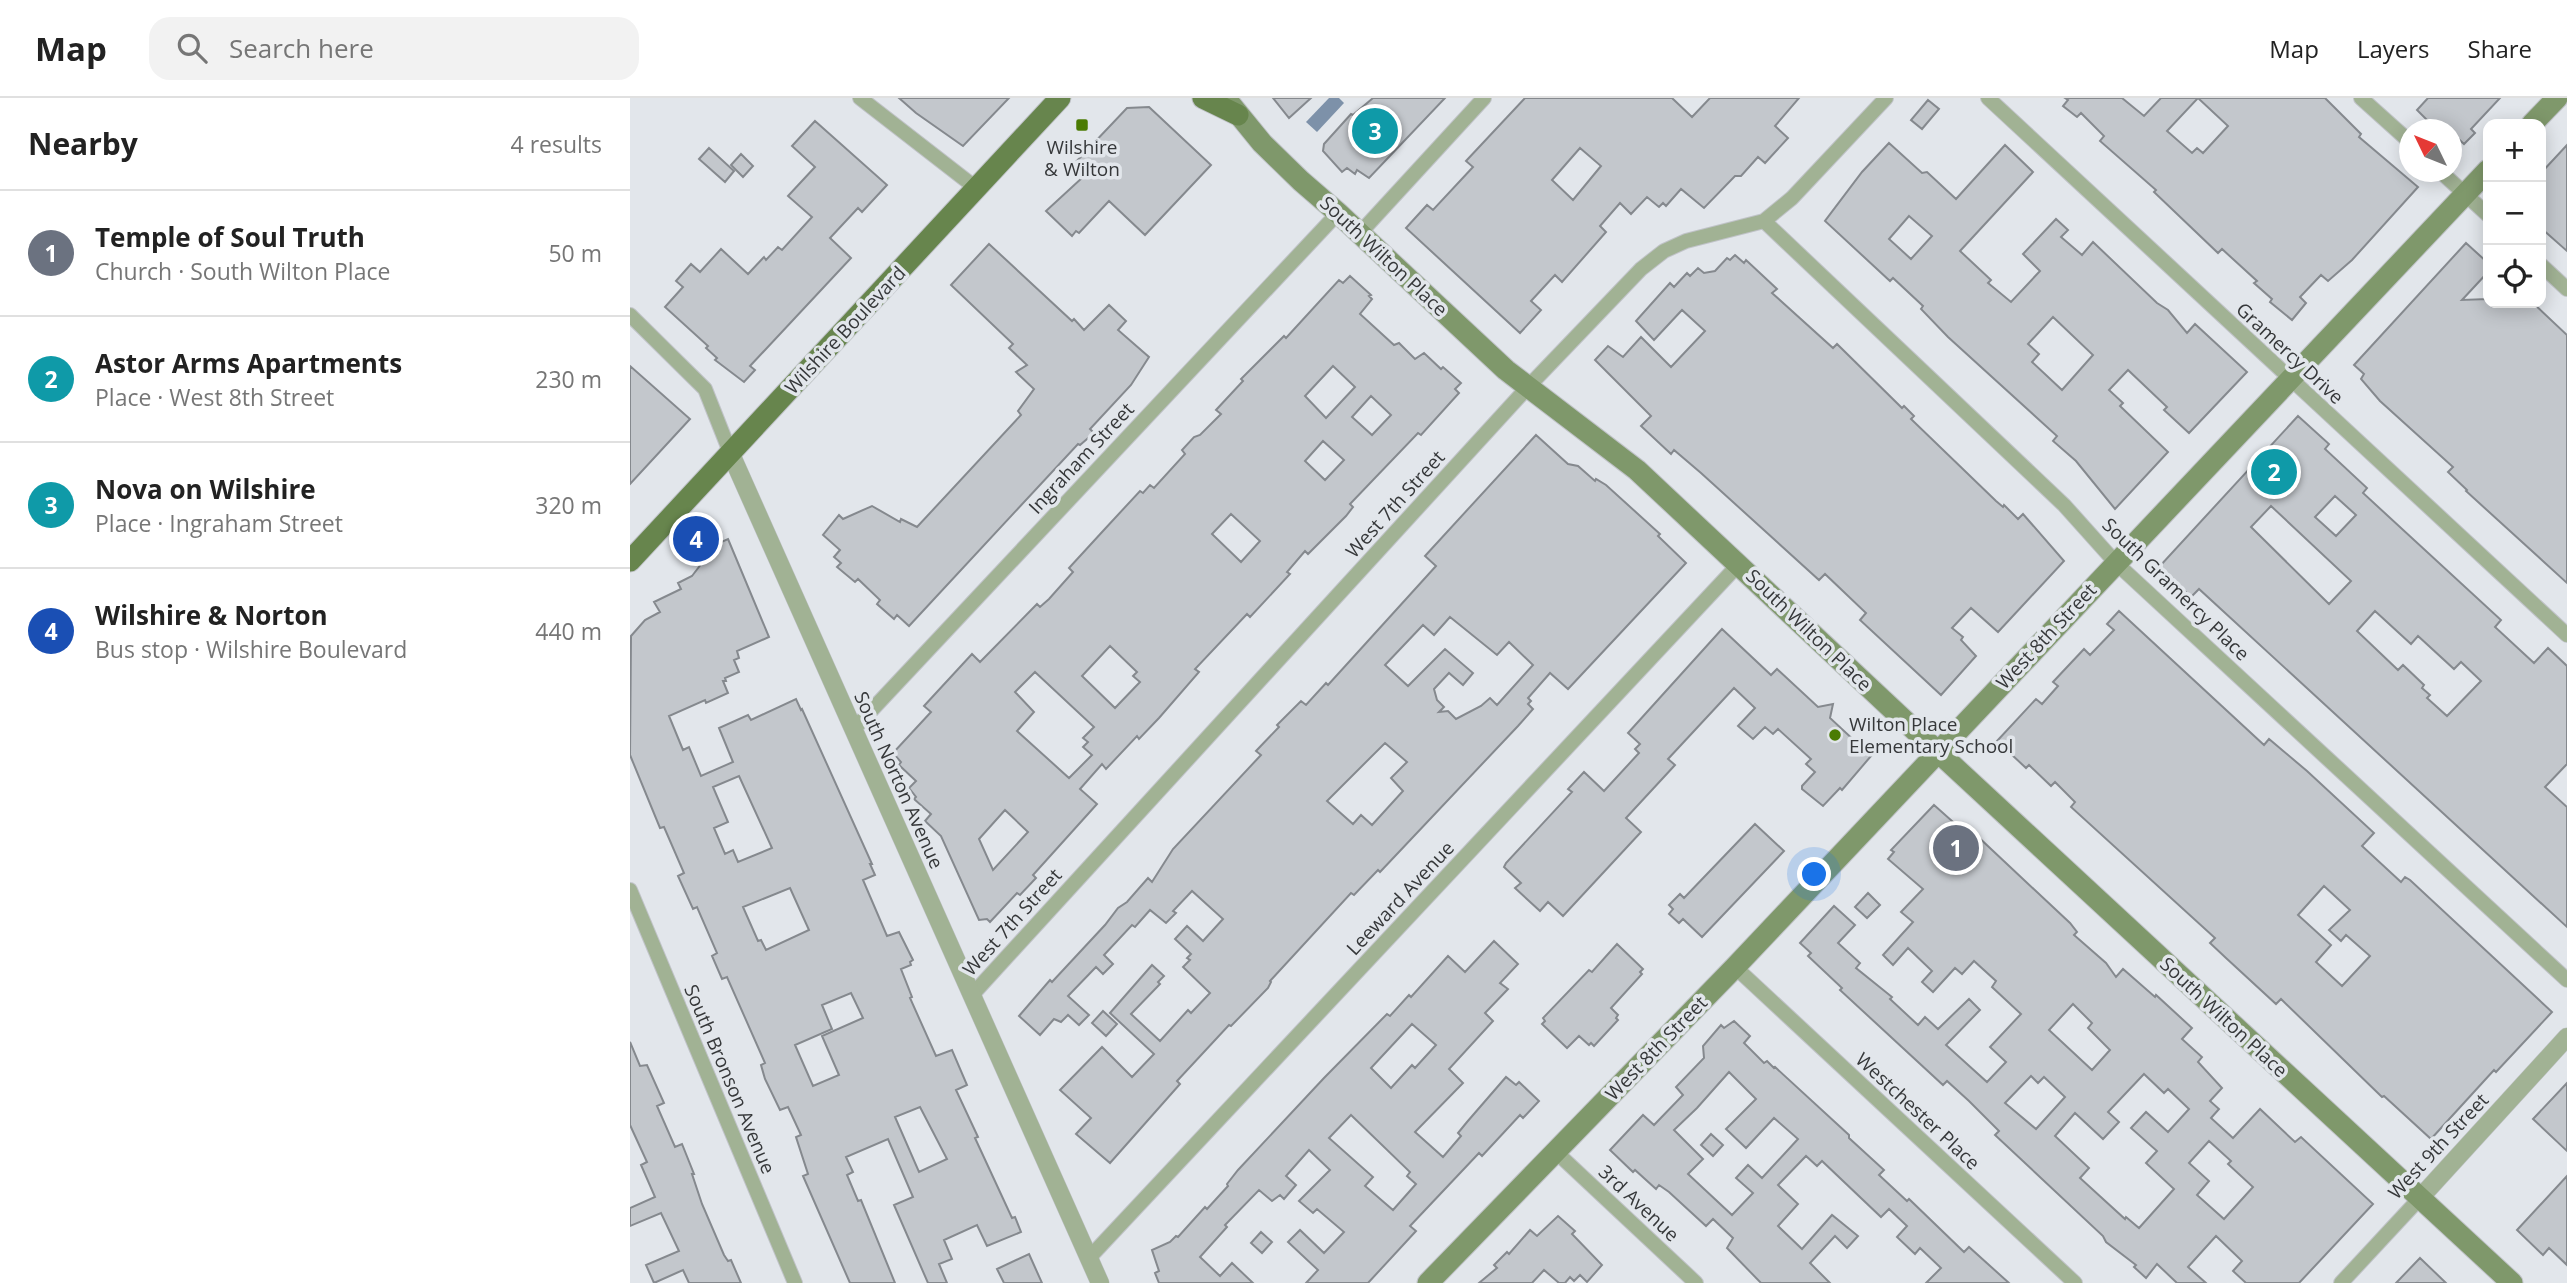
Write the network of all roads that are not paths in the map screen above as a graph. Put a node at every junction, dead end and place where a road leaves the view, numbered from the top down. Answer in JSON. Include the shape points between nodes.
{"nodes":[{"id":1,"x":860,"y":98,"type":"edge"},
{"id":2,"x":1060,"y":98,"type":"edge"},
{"id":3,"x":1203,"y":98,"type":"edge"},
{"id":4,"x":1484,"y":98,"type":"edge"},
{"id":5,"x":1886,"y":98,"type":"edge"},
{"id":6,"x":1987,"y":98,"type":"edge"},
{"id":7,"x":2361,"y":98,"type":"edge"},
{"id":8,"x":2557,"y":98,"type":"edge"},
{"id":9,"x":1232,"y":107,"type":"edge"},
{"id":10,"x":2537,"y":119,"type":"edge"},
{"id":11,"x":2399,"y":132,"type":"edge"},
{"id":12,"x":2483,"y":175,"type":"edge"},
{"id":13,"x":2452,"y":182,"type":"edge"},
{"id":14,"x":976,"y":188,"type":"junction"},
{"id":15,"x":2465,"y":194,"type":"junction"},
{"id":16,"x":2483,"y":210,"type":"edge"},
{"id":17,"x":1338,"y":213,"type":"junction"},
{"id":18,"x":1764,"y":221,"type":"junction"},
{"id":19,"x":1360,"y":233,"type":"junction"},
{"id":20,"x":2546,"y":270,"type":"edge"},
{"id":21,"x":2567,"y":289,"type":"edge"},
{"id":22,"x":630,"y":315,"type":"edge"},
{"id":23,"x":2291,"y":381,"type":"junction"},
{"id":24,"x":1528,"y":387,"type":"junction"},
{"id":25,"x":730,"y":452,"type":"junction"},
{"id":26,"x":630,"y":561,"type":"edge"},
{"id":27,"x":2116,"y":563,"type":"junction"},
{"id":28,"x":1739,"y":564,"type":"junction"},
{"id":29,"x":2567,"y":635,"type":"edge"},
{"id":30,"x":853,"y":730,"type":"junction"},
{"id":31,"x":1937,"y":751,"type":"junction"},
{"id":32,"x":630,"y":890,"type":"edge"},
{"id":33,"x":1735,"y":967,"type":"junction"},
{"id":34,"x":2567,"y":980,"type":"edge"},
{"id":35,"x":972,"y":995,"type":"junction"},
{"id":36,"x":2567,"y":1037,"type":"edge"},
{"id":37,"x":1556,"y":1152,"type":"junction"},
{"id":38,"x":2420,"y":1198,"type":"junction"},
{"id":39,"x":1089,"y":1258,"type":"junction"},
{"id":40,"x":795,"y":1283,"type":"edge"},
{"id":41,"x":1100,"y":1283,"type":"edge"},
{"id":42,"x":1428,"y":1283,"type":"edge"},
{"id":43,"x":1696,"y":1283,"type":"edge"},
{"id":44,"x":2075,"y":1283,"type":"edge"},
{"id":45,"x":2341,"y":1283,"type":"edge"},
{"id":46,"x":2512,"y":1283,"type":"edge"}],
"edges":[{"from":1,"to":14,"type":"street"},
{"from":2,"to":14,"type":"main road","name":"Wilshire Boulevard"},
{"from":3,"to":9,"type":"main road"},
{"from":4,"to":19,"type":"street"},
{"from":5,"to":18,"type":"street","name":"West 7th Street"},
{"from":6,"to":23,"type":"street","name":"Gramercy Drive"},
{"from":7,"to":11,"type":"street"},
{"from":8,"to":10,"type":"main road"},
{"from":9,"to":17,"type":"main road","name":"South Wilton Place","via":[[1301,181]]},
{"from":12,"to":15,"type":"main road","name":"West 8th Street"},
{"from":13,"to":15,"type":"street"},
{"from":14,"to":25,"type":"main road","name":"Wilshire Boulevard"},
{"from":15,"to":16,"type":"street"},
{"from":15,"to":23,"type":"main road","name":"West 8th Street"},
{"from":17,"to":19,"type":"main road","name":"South Wilton Place"},
{"from":17,"to":30,"type":"street","name":"Ingraham Street"},
{"from":18,"to":24,"type":"street","name":"West 7th Street","via":[[1664,251],[1641,269]]},
{"from":18,"to":27,"type":"street","name":"South Gramercy Place","via":[[2064,505]]},
{"from":19,"to":24,"type":"main road","name":"South Wilton Place"},
{"from":20,"to":21,"type":"street"},
{"from":22,"to":25,"type":"street","name":"South Norton Avenue","via":[[705,389]]},
{"from":23,"to":27,"type":"main road","name":"West 8th Street"},
{"from":23,"to":29,"type":"street","name":"Gramercy Drive"},
{"from":24,"to":28,"type":"main road","name":"South Wilton Place","via":[[1627,461]]},
{"from":24,"to":35,"type":"street","name":"West 7th Street"},
{"from":25,"to":26,"type":"main road","name":"Wilshire Boulevard"},
{"from":25,"to":30,"type":"street","name":"South Norton Avenue"},
{"from":27,"to":31,"type":"main road","name":"West 8th Street"},
{"from":27,"to":34,"type":"street","name":"South Gramercy Place"},
{"from":28,"to":31,"type":"main road","name":"South Wilton Place"},
{"from":28,"to":39,"type":"street","name":"Leeward Avenue"},
{"from":30,"to":35,"type":"street","name":"South Norton Avenue"},
{"from":31,"to":33,"type":"main road","name":"West 8th Street"},
{"from":31,"to":38,"type":"main road","name":"South Wilton Place"},
{"from":32,"to":40,"type":"street","name":"South Bronson Avenue"},
{"from":33,"to":37,"type":"main road","name":"West 8th Street"},
{"from":33,"to":44,"type":"street","name":"Westchester Place"},
{"from":35,"to":39,"type":"street","name":"South Norton Avenue"},
{"from":36,"to":38,"type":"street","name":"West 9th Street"},
{"from":37,"to":42,"type":"main road","name":"West 8th Street"},
{"from":37,"to":43,"type":"street","name":"3rd Avenue"},
{"from":38,"to":45,"type":"street","name":"West 9th Street"},
{"from":38,"to":46,"type":"main road","name":"South Wilton Place"},
{"from":39,"to":41,"type":"street","name":"South Norton Avenue"}]}
